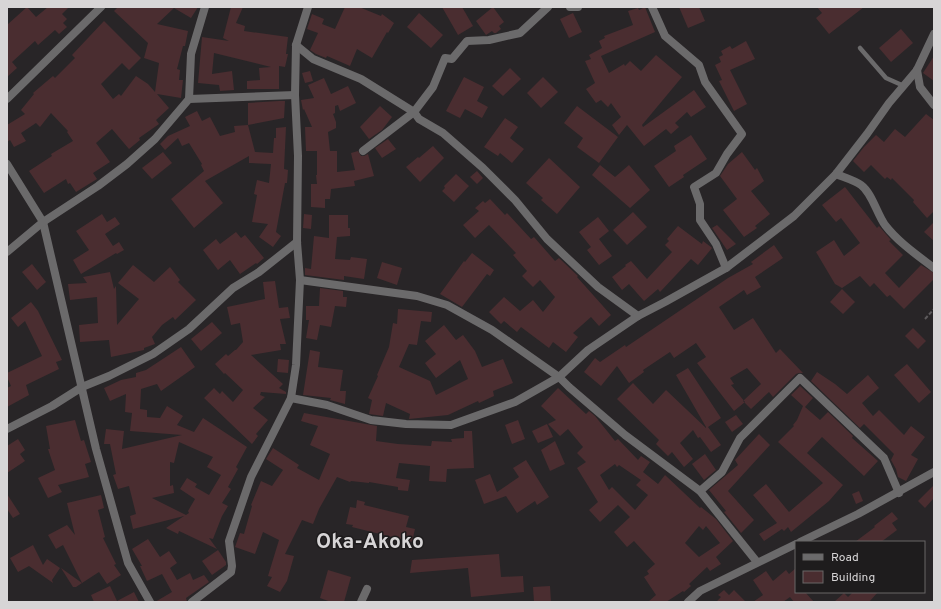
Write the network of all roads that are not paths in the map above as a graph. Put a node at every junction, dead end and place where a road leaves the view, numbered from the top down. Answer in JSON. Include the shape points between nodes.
{"nodes":[{"id":1,"x":101,"y":7,"type":"edge"},
{"id":2,"x":205,"y":7,"type":"edge"},
{"id":3,"x":308,"y":7,"type":"edge"},
{"id":4,"x":548,"y":7,"type":"edge"},
{"id":5,"x":570,"y":7,"type":"edge"},
{"id":6,"x":578,"y":7,"type":"edge"},
{"id":7,"x":652,"y":7,"type":"edge"},
{"id":8,"x":934,"y":34,"type":"edge"},
{"id":9,"x":296,"y":46,"type":"junction"},
{"id":10,"x":860,"y":48,"type":"dead end"},
{"id":11,"x":917,"y":70,"type":"junction"},
{"id":12,"x":904,"y":86,"type":"junction"},
{"id":13,"x":920,"y":87,"type":"junction"},
{"id":14,"x":295,"y":95,"type":"junction"},
{"id":15,"x":7,"y":98,"type":"edge"},
{"id":16,"x":189,"y":99,"type":"junction"},
{"id":17,"x":934,"y":105,"type":"edge"},
{"id":18,"x":414,"y":112,"type":"junction"},
{"id":19,"x":363,"y":152,"type":"dead end"},
{"id":20,"x":7,"y":164,"type":"edge"},
{"id":21,"x":836,"y":174,"type":"junction"},
{"id":22,"x":43,"y":222,"type":"junction"},
{"id":23,"x":297,"y":242,"type":"junction"},
{"id":24,"x":7,"y":252,"type":"edge"},
{"id":25,"x":726,"y":268,"type":"junction"},
{"id":26,"x":934,"y":268,"type":"edge"},
{"id":27,"x":300,"y":280,"type":"junction"},
{"id":28,"x":638,"y":316,"type":"junction"},
{"id":29,"x":559,"y":377,"type":"junction"},
{"id":30,"x":82,"y":387,"type":"junction"},
{"id":31,"x":291,"y":398,"type":"junction"},
{"id":32,"x":7,"y":429,"type":"edge"},
{"id":33,"x":934,"y":472,"type":"edge"},
{"id":34,"x":700,"y":491,"type":"junction"},
{"id":35,"x":899,"y":493,"type":"junction"},
{"id":36,"x":802,"y":541,"type":"edge"},
{"id":37,"x":795,"y":544,"type":"edge"},
{"id":38,"x":757,"y":562,"type":"junction"},
{"id":39,"x":367,"y":589,"type":"dead end"},
{"id":40,"x":150,"y":602,"type":"edge"},
{"id":41,"x":192,"y":602,"type":"edge"},
{"id":42,"x":361,"y":602,"type":"edge"},
{"id":43,"x":688,"y":602,"type":"edge"}],
"edges":[{"from":1,"to":15,"type":"street"},
{"from":2,"to":16,"type":"street","via":[[191,54]]},
{"from":3,"to":9,"type":"street"},
{"from":4,"to":18,"type":"street","via":[[520,33],[489,40],[468,41],[452,59],[445,58],[433,88]]},
{"from":5,"to":6,"type":"street"},
{"from":7,"to":25,"type":"street","via":[[665,36],[699,65],[705,82],[742,134],[716,173],[694,187],[700,204],[700,220],[716,244]]},
{"from":8,"to":11,"type":"street"},
{"from":9,"to":14,"type":"street"},
{"from":9,"to":18,"type":"street","via":[[313,59],[361,79]]},
{"from":10,"to":12,"type":"lane","via":[[886,78]]},
{"from":11,"to":12,"type":"street"},
{"from":11,"to":13,"type":"street"},
{"from":12,"to":13,"type":"street"},
{"from":12,"to":21,"type":"street"},
{"from":13,"to":17,"type":"street"},
{"from":14,"to":16,"type":"street"},
{"from":14,"to":23,"type":"street","via":[[298,156]]},
{"from":16,"to":22,"type":"street","via":[[155,138],[127,164]]},
{"from":18,"to":19,"type":"street"},
{"from":18,"to":28,"type":"street","via":[[419,119],[443,133],[483,168],[516,200],[547,239],[598,287]]},
{"from":20,"to":22,"type":"street"},
{"from":21,"to":25,"type":"street","via":[[794,216]]},
{"from":21,"to":26,"type":"street","via":[[861,186],[886,225],[900,241]]},
{"from":22,"to":24,"type":"street"},
{"from":22,"to":30,"type":"street"},
{"from":23,"to":27,"type":"street"},
{"from":23,"to":30,"type":"street","via":[[259,272],[233,288],[189,329],[146,357]]},
{"from":25,"to":28,"type":"street"},
{"from":27,"to":29,"type":"street","via":[[417,296],[447,305],[492,330]]},
{"from":27,"to":31,"type":"street","via":[[296,365]]},
{"from":28,"to":29,"type":"street","via":[[588,350]]},
{"from":29,"to":31,"type":"street","via":[[515,402],[451,425],[371,420],[327,405]]},
{"from":29,"to":34,"type":"street","via":[[625,435]]},
{"from":30,"to":32,"type":"street"},
{"from":30,"to":40,"type":"street","via":[[96,449],[128,563]]},
{"from":31,"to":41,"type":"street","via":[[251,477],[229,542],[231,572]]},
{"from":33,"to":35,"type":"street"},
{"from":34,"to":35,"type":"street","via":[[722,472],[740,438],[800,378],[884,458]]},
{"from":34,"to":38,"type":"street"},
{"from":35,"to":36,"type":"street"},
{"from":37,"to":38,"type":"street"},
{"from":38,"to":43,"type":"street","via":[[700,591]]},
{"from":39,"to":42,"type":"street"}]}
